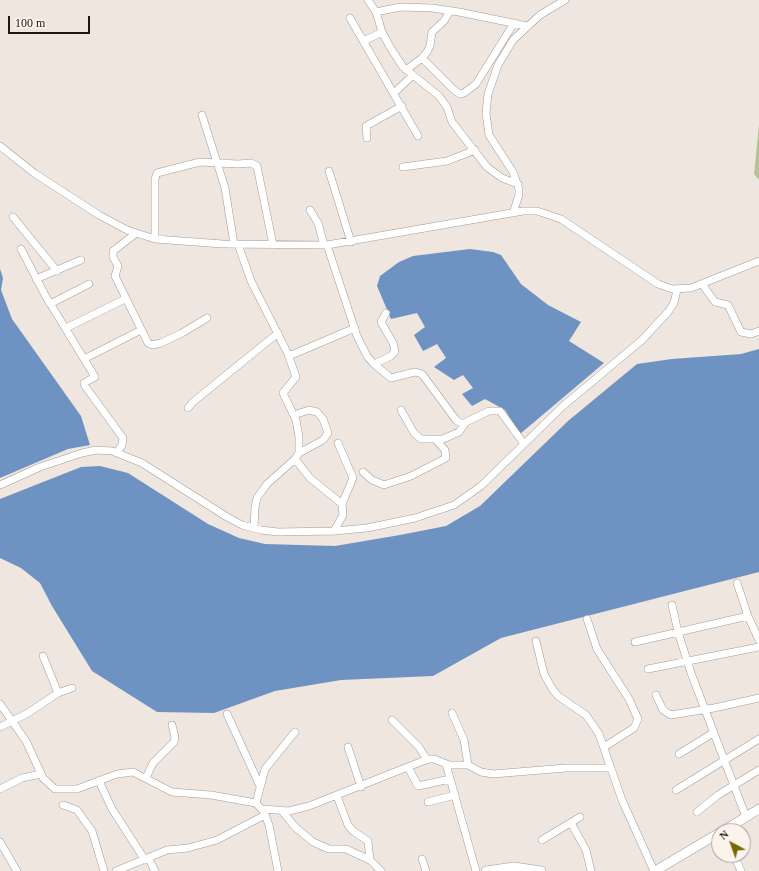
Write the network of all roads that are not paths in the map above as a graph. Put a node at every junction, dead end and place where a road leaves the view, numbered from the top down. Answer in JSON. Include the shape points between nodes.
{"nodes":[{"id":1,"x":368,"y":0,"type":"edge"},
{"id":2,"x":565,"y":0,"type":"edge"},
{"id":3,"x":450,"y":11,"type":"junction"},
{"id":4,"x":376,"y":12,"type":"junction"},
{"id":5,"x":350,"y":18,"type":"dead end"},
{"id":6,"x":514,"y":23,"type":"junction"},
{"id":7,"x":527,"y":26,"type":"junction"},
{"id":8,"x":382,"y":32,"type":"junction"},
{"id":9,"x":364,"y":41,"type":"junction"},
{"id":10,"x":422,"y":58,"type":"junction"},
{"id":11,"x":406,"y":70,"type":"junction"},
{"id":12,"x":412,"y":75,"type":"junction"},
{"id":13,"x":394,"y":93,"type":"junction"},
{"id":14,"x":402,"y":106,"type":"junction"},
{"id":15,"x":202,"y":115,"type":"dead end"},
{"id":16,"x":418,"y":136,"type":"dead end"},
{"id":17,"x":367,"y":138,"type":"dead end"},
{"id":18,"x":0,"y":146,"type":"edge"},
{"id":19,"x":475,"y":150,"type":"junction"},
{"id":20,"x":218,"y":162,"type":"junction"},
{"id":21,"x":402,"y":166,"type":"dead end"},
{"id":22,"x":329,"y":171,"type":"dead end"},
{"id":23,"x":518,"y":184,"type":"junction"},
{"id":24,"x":310,"y":210,"type":"dead end"},
{"id":25,"x":513,"y":213,"type":"junction"},
{"id":26,"x":12,"y":217,"type":"dead end"},
{"id":27,"x":135,"y":234,"type":"junction"},
{"id":28,"x":155,"y":239,"type":"junction"},
{"id":29,"x":351,"y":242,"type":"junction"},
{"id":30,"x":236,"y":244,"type":"junction"},
{"id":31,"x":273,"y":245,"type":"junction"},
{"id":32,"x":325,"y":245,"type":"junction"},
{"id":33,"x":21,"y":249,"type":"dead end"},
{"id":34,"x":81,"y":260,"type":"dead end"},
{"id":35,"x":759,"y":261,"type":"edge"},
{"id":36,"x":57,"y":271,"type":"junction"},
{"id":37,"x":36,"y":279,"type":"junction"},
{"id":38,"x":89,"y":284,"type":"dead end"},
{"id":39,"x":702,"y":284,"type":"junction"},
{"id":40,"x":678,"y":290,"type":"junction"},
{"id":41,"x":125,"y":299,"type":"junction"},
{"id":42,"x":50,"y":304,"type":"junction"},
{"id":43,"x":386,"y":313,"type":"dead end"},
{"id":44,"x":207,"y":318,"type":"dead end"},
{"id":45,"x":66,"y":328,"type":"junction"},
{"id":46,"x":355,"y":328,"type":"junction"},
{"id":47,"x":142,"y":330,"type":"junction"},
{"id":48,"x":759,"y":331,"type":"edge"},
{"id":49,"x":278,"y":333,"type":"junction"},
{"id":50,"x":289,"y":356,"type":"junction"},
{"id":51,"x":84,"y":359,"type":"junction"},
{"id":52,"x":374,"y":364,"type":"junction"},
{"id":53,"x":188,"y":408,"type":"dead end"},
{"id":54,"x":401,"y":410,"type":"dead end"},
{"id":55,"x":294,"y":415,"type":"junction"},
{"id":56,"x":466,"y":423,"type":"junction"},
{"id":57,"x":436,"y":440,"type":"junction"},
{"id":58,"x":338,"y":443,"type":"dead end"},
{"id":59,"x":524,"y":444,"type":"junction"},
{"id":60,"x":117,"y":452,"type":"junction"},
{"id":61,"x":297,"y":456,"type":"junction"},
{"id":62,"x":363,"y":472,"type":"dead end"},
{"id":63,"x":0,"y":485,"type":"edge"},
{"id":64,"x":342,"y":504,"type":"junction"},
{"id":65,"x":254,"y":528,"type":"junction"},
{"id":66,"x":334,"y":531,"type":"junction"},
{"id":67,"x":737,"y":583,"type":"dead end"},
{"id":68,"x":672,"y":605,"type":"dead end"},
{"id":69,"x":748,"y":616,"type":"junction"},
{"id":70,"x":587,"y":619,"type":"dead end"},
{"id":71,"x":678,"y":632,"type":"junction"},
{"id":72,"x":759,"y":640,"type":"edge"},
{"id":73,"x":536,"y":641,"type":"dead end"},
{"id":74,"x":635,"y":642,"type":"dead end"},
{"id":75,"x":759,"y":647,"type":"edge"},
{"id":76,"x":43,"y":656,"type":"dead end"},
{"id":77,"x":688,"y":662,"type":"junction"},
{"id":78,"x":648,"y":669,"type":"dead end"},
{"id":79,"x":72,"y":688,"type":"dead end"},
{"id":80,"x":58,"y":693,"type":"junction"},
{"id":81,"x":656,"y":695,"type":"dead end"},
{"id":82,"x":759,"y":698,"type":"edge"},
{"id":83,"x":0,"y":704,"type":"edge"},
{"id":84,"x":705,"y":710,"type":"junction"},
{"id":85,"x":452,"y":713,"type":"dead end"},
{"id":86,"x":227,"y":714,"type":"dead end"},
{"id":87,"x":392,"y":720,"type":"dead end"},
{"id":88,"x":12,"y":721,"type":"junction"},
{"id":89,"x":172,"y":725,"type":"dead end"},
{"id":90,"x":0,"y":727,"type":"edge"},
{"id":91,"x":294,"y":732,"type":"dead end"},
{"id":92,"x":713,"y":733,"type":"junction"},
{"id":93,"x":759,"y":739,"type":"edge"},
{"id":94,"x":348,"y":747,"type":"dead end"},
{"id":95,"x":604,"y":747,"type":"junction"},
{"id":96,"x":679,"y":754,"type":"dead end"},
{"id":97,"x":427,"y":760,"type":"junction"},
{"id":98,"x":723,"y":760,"type":"junction"},
{"id":99,"x":446,"y":764,"type":"junction"},
{"id":100,"x":468,"y":765,"type":"junction"},
{"id":101,"x":408,"y":767,"type":"junction"},
{"id":102,"x":610,"y":768,"type":"junction"},
{"id":103,"x":759,"y":770,"type":"edge"},
{"id":104,"x":41,"y":774,"type":"junction"},
{"id":105,"x":146,"y":778,"type":"junction"},
{"id":106,"x":450,"y":779,"type":"junction"},
{"id":107,"x":99,"y":781,"type":"junction"},
{"id":108,"x":260,"y":786,"type":"junction"},
{"id":109,"x":734,"y":786,"type":"junction"},
{"id":110,"x":361,"y":787,"type":"junction"},
{"id":111,"x":0,"y":789,"type":"edge"},
{"id":112,"x":676,"y":790,"type":"dead end"},
{"id":113,"x":455,"y":795,"type":"junction"},
{"id":114,"x":337,"y":796,"type":"junction"},
{"id":115,"x":428,"y":802,"type":"dead end"},
{"id":116,"x":256,"y":803,"type":"junction"},
{"id":117,"x":63,"y":805,"type":"dead end"},
{"id":118,"x":759,"y":809,"type":"edge"},
{"id":119,"x":282,"y":811,"type":"junction"},
{"id":120,"x":264,"y":812,"type":"junction"},
{"id":121,"x":697,"y":812,"type":"dead end"},
{"id":122,"x":580,"y":817,"type":"dead end"},
{"id":123,"x":746,"y":817,"type":"junction"},
{"id":124,"x":571,"y":823,"type":"junction"},
{"id":125,"x":736,"y":823,"type":"edge"},
{"id":126,"x":711,"y":838,"type":"edge"},
{"id":127,"x":542,"y":840,"type":"dead end"},
{"id":128,"x":0,"y":842,"type":"edge"},
{"id":129,"x":147,"y":859,"type":"junction"},
{"id":130,"x":422,"y":859,"type":"dead end"},
{"id":131,"x":370,"y":860,"type":"junction"},
{"id":132,"x":17,"y":871,"type":"edge"},
{"id":133,"x":104,"y":871,"type":"edge"},
{"id":134,"x":116,"y":871,"type":"edge"},
{"id":135,"x":156,"y":871,"type":"edge"},
{"id":136,"x":278,"y":871,"type":"edge"},
{"id":137,"x":380,"y":871,"type":"edge"},
{"id":138,"x":426,"y":871,"type":"edge"},
{"id":139,"x":476,"y":871,"type":"edge"},
{"id":140,"x":486,"y":871,"type":"edge"},
{"id":141,"x":541,"y":871,"type":"edge"},
{"id":142,"x":591,"y":871,"type":"edge"},
{"id":143,"x":654,"y":871,"type":"edge"}],
"edges":[{"from":1,"to":4,"type":"street"},
{"from":2,"to":7,"type":"street"},
{"from":3,"to":4,"type":"street","via":[[400,7]]},
{"from":3,"to":6,"type":"street"},
{"from":3,"to":10,"type":"street","via":[[432,32],[430,46]]},
{"from":4,"to":8,"type":"street"},
{"from":5,"to":9,"type":"street"},
{"from":6,"to":7,"type":"street"},
{"from":6,"to":10,"type":"street","via":[[476,84],[464,94],[454,90]]},
{"from":7,"to":23,"type":"street","via":[[513,40],[498,65],[486,106],[490,135]]},
{"from":8,"to":9,"type":"street"},
{"from":8,"to":11,"type":"street"},
{"from":9,"to":13,"type":"street"},
{"from":10,"to":11,"type":"street"},
{"from":11,"to":12,"type":"street"},
{"from":12,"to":13,"type":"street"},
{"from":12,"to":19,"type":"street","via":[[439,96],[447,107],[452,122]]},
{"from":13,"to":14,"type":"street"},
{"from":14,"to":16,"type":"street"},
{"from":14,"to":17,"type":"street","via":[[366,126]]},
{"from":15,"to":20,"type":"street"},
{"from":18,"to":27,"type":"street","via":[[60,190]]},
{"from":19,"to":21,"type":"street","via":[[447,161]]},
{"from":19,"to":23,"type":"street","via":[[492,172]]},
{"from":20,"to":28,"type":"street","via":[[186,164],[156,174]]},
{"from":20,"to":30,"type":"street"},
{"from":20,"to":31,"type":"street","via":[[251,163],[257,166]]},
{"from":22,"to":29,"type":"street"},
{"from":23,"to":25,"type":"street","via":[[519,194]]},
{"from":24,"to":32,"type":"street","via":[[318,222]]},
{"from":25,"to":29,"type":"street"},
{"from":25,"to":40,"type":"street","via":[[537,211],[554,216],[658,284]]},
{"from":26,"to":36,"type":"street"},
{"from":27,"to":28,"type":"street"},
{"from":27,"to":41,"type":"street","via":[[113,251],[118,266],[115,276]]},
{"from":28,"to":30,"type":"street"},
{"from":29,"to":32,"type":"street"},
{"from":30,"to":31,"type":"street"},
{"from":30,"to":49,"type":"street","via":[[251,281]]},
{"from":31,"to":32,"type":"street"},
{"from":32,"to":46,"type":"street"},
{"from":33,"to":37,"type":"street"},
{"from":34,"to":36,"type":"street"},
{"from":35,"to":39,"type":"street"},
{"from":36,"to":37,"type":"street"},
{"from":37,"to":42,"type":"street"},
{"from":38,"to":42,"type":"street"},
{"from":39,"to":40,"type":"street"},
{"from":39,"to":48,"type":"street","via":[[715,302],[728,305],[741,332],[751,334]]},
{"from":40,"to":59,"type":"street","via":[[671,308],[642,340],[563,406]]},
{"from":41,"to":45,"type":"street"},
{"from":41,"to":47,"type":"street"},
{"from":42,"to":45,"type":"street"},
{"from":43,"to":52,"type":"street","via":[[381,322],[393,342],[395,351],[392,356]]},
{"from":44,"to":47,"type":"street","via":[[182,333],[156,344],[148,343]]},
{"from":45,"to":51,"type":"street"},
{"from":46,"to":50,"type":"street"},
{"from":46,"to":52,"type":"street","via":[[364,350]]},
{"from":47,"to":51,"type":"street"},
{"from":49,"to":50,"type":"street"},
{"from":49,"to":53,"type":"street"},
{"from":50,"to":55,"type":"street","via":[[296,377],[283,393]]},
{"from":51,"to":60,"type":"street","via":[[95,377],[84,383],[85,386],[123,438]]},
{"from":52,"to":56,"type":"street","via":[[391,378],[415,372],[422,374],[456,420],[462,424]]},
{"from":54,"to":57,"type":"street","via":[[418,437]]},
{"from":55,"to":61,"type":"street","via":[[299,437]]},
{"from":55,"to":61,"type":"street","via":[[313,410],[323,419],[328,433],[323,440]]},
{"from":56,"to":57,"type":"street","via":[[454,435]]},
{"from":56,"to":59,"type":"street","via":[[489,411],[500,411]]},
{"from":57,"to":62,"type":"street","via":[[445,450],[446,458],[412,476],[384,485],[372,480]]},
{"from":58,"to":64,"type":"street","via":[[353,478]]},
{"from":59,"to":66,"type":"street","via":[[481,486],[454,505],[400,522]]},
{"from":60,"to":63,"type":"street","via":[[96,450],[82,453],[40,467]]},
{"from":60,"to":65,"type":"street","via":[[142,463],[227,517]]},
{"from":61,"to":64,"type":"street","via":[[310,478]]},
{"from":61,"to":65,"type":"street","via":[[272,478],[257,498]]},
{"from":64,"to":66,"type":"street","via":[[342,515]]},
{"from":65,"to":66,"type":"street","via":[[278,532]]},
{"from":67,"to":69,"type":"street"},
{"from":68,"to":71,"type":"street"},
{"from":69,"to":71,"type":"street"},
{"from":69,"to":72,"type":"street"},
{"from":70,"to":95,"type":"street","via":[[597,649],[629,699],[638,719],[634,728]]},
{"from":71,"to":74,"type":"street"},
{"from":71,"to":77,"type":"street"},
{"from":73,"to":95,"type":"street","via":[[544,674],[553,690],[586,715],[599,734]]},
{"from":75,"to":77,"type":"street"},
{"from":76,"to":80,"type":"street"},
{"from":77,"to":78,"type":"street"},
{"from":77,"to":84,"type":"street"},
{"from":79,"to":80,"type":"street"},
{"from":80,"to":88,"type":"street"},
{"from":81,"to":84,"type":"street","via":[[663,710],[668,714]]},
{"from":82,"to":84,"type":"street"},
{"from":83,"to":88,"type":"street"},
{"from":84,"to":92,"type":"street"},
{"from":85,"to":100,"type":"street","via":[[464,740]]},
{"from":86,"to":108,"type":"street"},
{"from":87,"to":97,"type":"street"},
{"from":88,"to":90,"type":"street"},
{"from":88,"to":104,"type":"street","via":[[26,741]]},
{"from":89,"to":105,"type":"street","via":[[174,742],[153,763]]},
{"from":91,"to":108,"type":"street","via":[[265,769]]},
{"from":92,"to":96,"type":"street"},
{"from":92,"to":98,"type":"street"},
{"from":93,"to":98,"type":"street"},
{"from":94,"to":110,"type":"street"},
{"from":95,"to":102,"type":"street"},
{"from":97,"to":99,"type":"street","via":[[434,759]]},
{"from":97,"to":101,"type":"street"},
{"from":98,"to":109,"type":"street"},
{"from":98,"to":112,"type":"street"},
{"from":99,"to":100,"type":"street"},
{"from":99,"to":106,"type":"street"},
{"from":100,"to":102,"type":"street","via":[[493,774],[566,768]]},
{"from":101,"to":106,"type":"street","via":[[418,786]]},
{"from":101,"to":110,"type":"street"},
{"from":102,"to":143,"type":"street"},
{"from":103,"to":109,"type":"street"},
{"from":104,"to":107,"type":"street","via":[[46,782],[59,790],[77,789]]},
{"from":104,"to":111,"type":"street","via":[[22,778]]},
{"from":105,"to":107,"type":"street","via":[[137,772],[127,772]]},
{"from":105,"to":116,"type":"street","via":[[172,792],[211,794]]},
{"from":106,"to":113,"type":"street"},
{"from":107,"to":129,"type":"street","via":[[112,809]]},
{"from":108,"to":116,"type":"street"},
{"from":109,"to":121,"type":"street"},
{"from":109,"to":123,"type":"street"},
{"from":110,"to":114,"type":"street"},
{"from":113,"to":115,"type":"street"},
{"from":113,"to":139,"type":"street"},
{"from":114,"to":119,"type":"street","via":[[309,806]]},
{"from":114,"to":131,"type":"street","via":[[348,825],[368,840]]},
{"from":116,"to":120,"type":"street"},
{"from":117,"to":133,"type":"street","via":[[77,810],[92,831]]},
{"from":118,"to":123,"type":"main road"},
{"from":119,"to":120,"type":"street"},
{"from":119,"to":131,"type":"street","via":[[301,833],[320,846],[329,849],[343,848]]},
{"from":120,"to":129,"type":"street","via":[[217,840],[188,848],[171,849]]},
{"from":120,"to":136,"type":"street","via":[[273,840]]},
{"from":122,"to":124,"type":"street"},
{"from":123,"to":125,"type":"main road"},
{"from":124,"to":127,"type":"street"},
{"from":124,"to":142,"type":"street","via":[[586,850]]},
{"from":126,"to":143,"type":"main road"},
{"from":128,"to":132,"type":"street"},
{"from":129,"to":134,"type":"street"},
{"from":129,"to":135,"type":"street"},
{"from":130,"to":138,"type":"street"},
{"from":131,"to":137,"type":"street"},
{"from":140,"to":141,"type":"main road","via":[[514,867]]}]}
